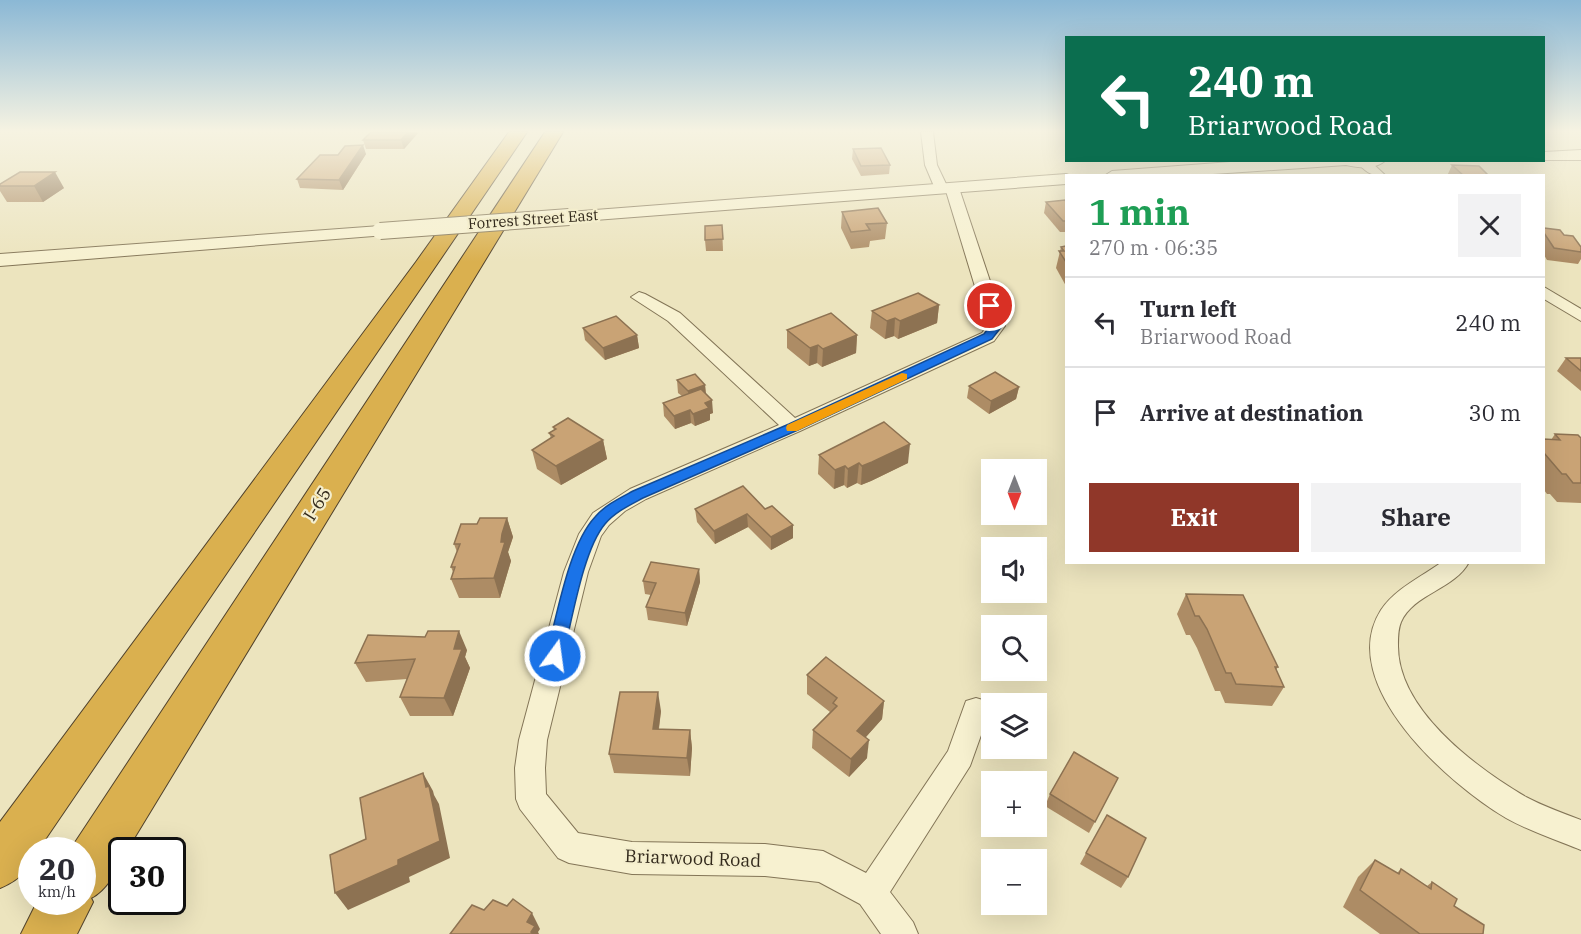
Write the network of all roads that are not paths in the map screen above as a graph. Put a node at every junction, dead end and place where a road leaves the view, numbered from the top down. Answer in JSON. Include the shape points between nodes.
{"nodes":[{"id":1,"x":488,"y":176,"type":"edge"},
{"id":2,"x":526,"y":176,"type":"edge"},
{"id":3,"x":938,"y":176,"type":"edge"},
{"id":4,"x":1065,"y":179,"type":"edge"},
{"id":5,"x":947,"y":188,"type":"junction"},
{"id":6,"x":0,"y":260,"type":"edge"},
{"id":7,"x":1545,"y":293,"type":"edge"},
{"id":8,"x":639,"y":297,"type":"dead end"},
{"id":9,"x":1581,"y":316,"type":"edge"},
{"id":10,"x":793,"y":427,"type":"junction"},
{"id":11,"x":1456,"y":564,"type":"edge"},
{"id":12,"x":976,"y":710,"type":"dead end"},
{"id":13,"x":1581,"y":835,"type":"edge"},
{"id":14,"x":96,"y":855,"type":"edge"},
{"id":15,"x":0,"y":863,"type":"edge"},
{"id":16,"x":871,"y":893,"type":"junction"},
{"id":17,"x":58,"y":915,"type":"edge"},
{"id":18,"x":46,"y":934,"type":"edge"},
{"id":19,"x":901,"y":934,"type":"edge"}],
"edges":[{"from":1,"to":15,"type":"highway"},
{"from":2,"to":14,"type":"highway","name":"I-65"},
{"from":3,"to":5,"type":"street"},
{"from":4,"to":5,"type":"street","name":"Forrest Street East"},
{"from":5,"to":6,"type":"street","name":"Forrest Street East","bridge":true},
{"from":5,"to":10,"type":"street","name":"Briarwood Road","via":[[996,326],[988,337]]},
{"from":7,"to":9,"type":"street"},
{"from":8,"to":10,"type":"street","via":[[674,317]]},
{"from":10,"to":16,"type":"street","name":"Briarwood Road","via":[[638,494],[601,519],[590,534],[576,572],[533,740],[531,799],[568,847],[632,858],[765,860],[823,867]]},
{"from":11,"to":13,"type":"street","via":[[1416,591],[1390,617],[1382,654],[1399,703],[1447,756],[1515,806]]},
{"from":12,"to":16,"type":"street","via":[[960,757]]},
{"from":16,"to":19,"type":"street","name":"Briarwood Road"},
{"from":17,"to":18,"type":"highway"}]}
